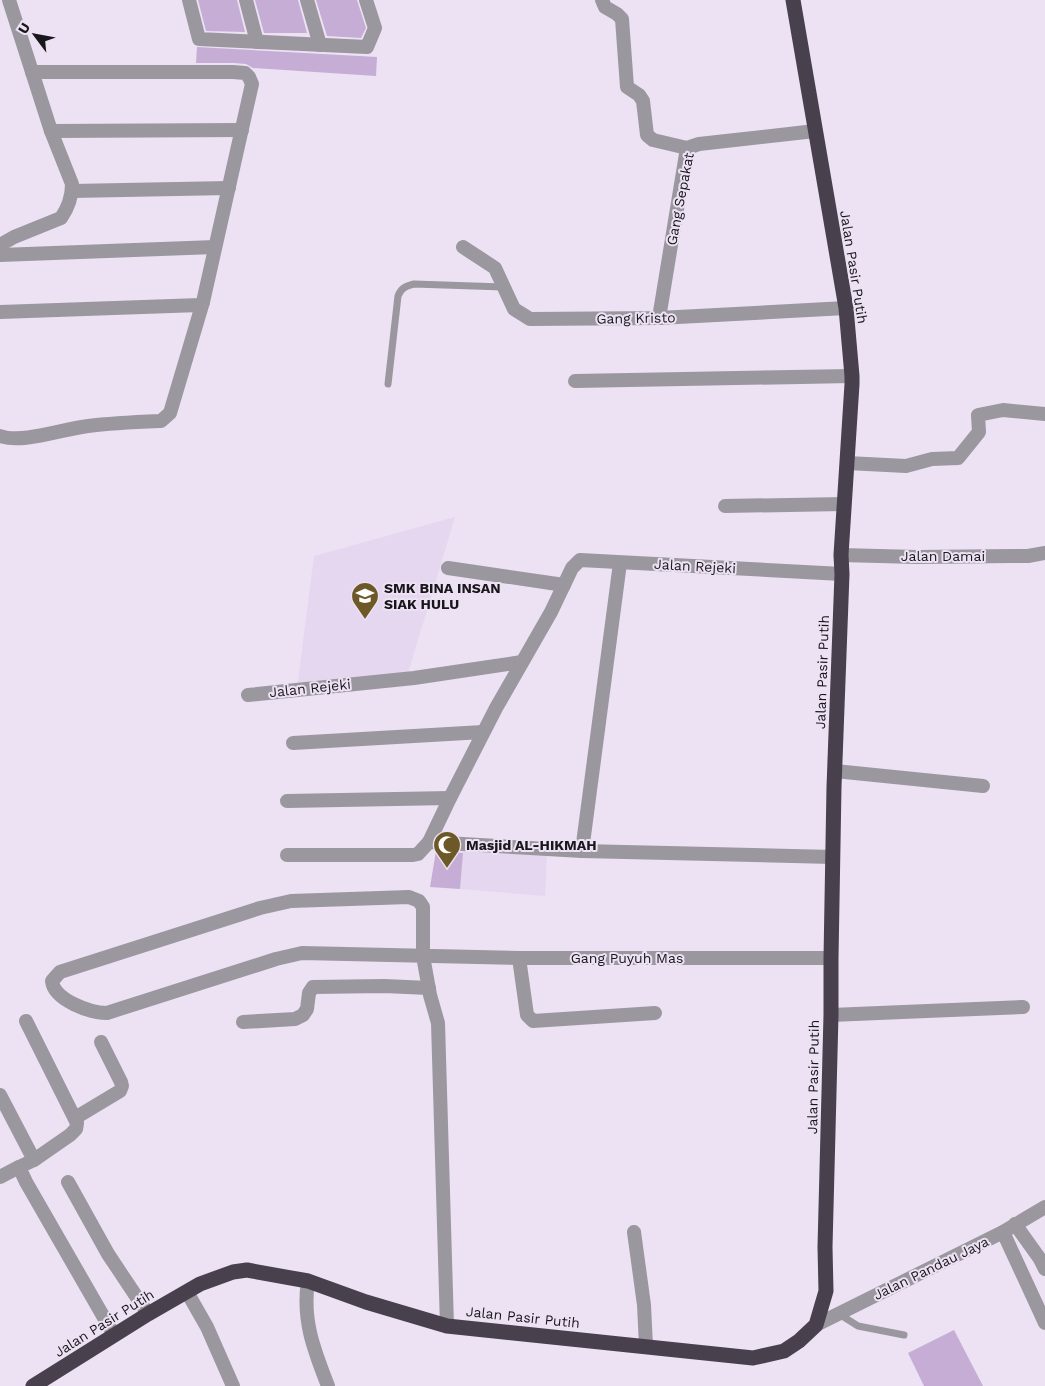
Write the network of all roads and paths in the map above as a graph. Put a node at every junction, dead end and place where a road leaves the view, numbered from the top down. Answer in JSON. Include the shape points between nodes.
{"nodes":[{"id":1,"x":9,"y":0,"type":"edge"},
{"id":2,"x":189,"y":0,"type":"edge"},
{"id":3,"x":246,"y":0,"type":"edge"},
{"id":4,"x":307,"y":0,"type":"edge"},
{"id":5,"x":366,"y":0,"type":"edge"},
{"id":6,"x":602,"y":0,"type":"edge"},
{"id":7,"x":792,"y":0,"type":"edge"},
{"id":8,"x":257,"y":42,"type":"junction"},
{"id":9,"x":320,"y":45,"type":"junction"},
{"id":10,"x":32,"y":72,"type":"junction"},
{"id":11,"x":242,"y":130,"type":"junction"},
{"id":12,"x":51,"y":131,"type":"junction"},
{"id":13,"x":815,"y":131,"type":"junction"},
{"id":14,"x":687,"y":148,"type":"junction"},
{"id":15,"x":229,"y":188,"type":"junction"},
{"id":16,"x":72,"y":191,"type":"junction"},
{"id":17,"x":0,"y":245,"type":"edge"},
{"id":18,"x":215,"y":247,"type":"junction"},
{"id":19,"x":463,"y":247,"type":"dead end"},
{"id":20,"x":0,"y":255,"type":"edge"},
{"id":21,"x":504,"y":287,"type":"junction"},
{"id":22,"x":203,"y":302,"type":"junction"},
{"id":23,"x":846,"y":308,"type":"junction"},
{"id":24,"x":0,"y":312,"type":"edge"},
{"id":25,"x":659,"y":318,"type":"junction"},
{"id":26,"x":852,"y":376,"type":"junction"},
{"id":27,"x":575,"y":381,"type":"dead end"},
{"id":28,"x":388,"y":384,"type":"dead end"},
{"id":29,"x":1045,"y":414,"type":"edge"},
{"id":30,"x":0,"y":436,"type":"edge"},
{"id":31,"x":847,"y":463,"type":"junction"},
{"id":32,"x":844,"y":504,"type":"junction"},
{"id":33,"x":726,"y":506,"type":"dead end"},
{"id":34,"x":1045,"y":553,"type":"edge"},
{"id":35,"x":841,"y":555,"type":"junction"},
{"id":36,"x":620,"y":563,"type":"junction"},
{"id":37,"x":448,"y":568,"type":"dead end"},
{"id":38,"x":842,"y":574,"type":"junction"},
{"id":39,"x":564,"y":585,"type":"junction"},
{"id":40,"x":522,"y":662,"type":"junction"},
{"id":41,"x":248,"y":694,"type":"dead end"},
{"id":42,"x":483,"y":732,"type":"junction"},
{"id":43,"x":293,"y":743,"type":"dead end"},
{"id":44,"x":835,"y":771,"type":"junction"},
{"id":45,"x":983,"y":786,"type":"dead end"},
{"id":46,"x":450,"y":798,"type":"junction"},
{"id":47,"x":287,"y":801,"type":"dead end"},
{"id":48,"x":429,"y":842,"type":"junction"},
{"id":49,"x":582,"y":851,"type":"junction"},
{"id":50,"x":287,"y":854,"type":"dead end"},
{"id":51,"x":833,"y":857,"type":"junction"},
{"id":52,"x":423,"y":956,"type":"junction"},
{"id":53,"x":519,"y":958,"type":"junction"},
{"id":54,"x":831,"y":958,"type":"junction"},
{"id":55,"x":429,"y":988,"type":"junction"},
{"id":56,"x":1023,"y":1007,"type":"dead end"},
{"id":57,"x":655,"y":1013,"type":"dead end"},
{"id":58,"x":831,"y":1015,"type":"junction"},
{"id":59,"x":26,"y":1021,"type":"dead end"},
{"id":60,"x":243,"y":1022,"type":"dead end"},
{"id":61,"x":101,"y":1042,"type":"dead end"},
{"id":62,"x":0,"y":1095,"type":"edge"},
{"id":63,"x":75,"y":1118,"type":"junction"},
{"id":64,"x":34,"y":1160,"type":"junction"},
{"id":65,"x":20,"y":1167,"type":"junction"},
{"id":66,"x":0,"y":1177,"type":"edge"},
{"id":67,"x":68,"y":1182,"type":"dead end"},
{"id":68,"x":1045,"y":1207,"type":"edge"},
{"id":69,"x":1015,"y":1224,"type":"junction"},
{"id":70,"x":634,"y":1232,"type":"dead end"},
{"id":71,"x":1002,"y":1232,"type":"junction"},
{"id":72,"x":1045,"y":1269,"type":"edge"},
{"id":73,"x":308,"y":1281,"type":"junction"},
{"id":74,"x":187,"y":1292,"type":"junction"},
{"id":75,"x":148,"y":1314,"type":"junction"},
{"id":76,"x":839,"y":1314,"type":"junction"},
{"id":77,"x":1045,"y":1323,"type":"edge"},
{"id":78,"x":816,"y":1325,"type":"junction"},
{"id":79,"x":447,"y":1326,"type":"junction"},
{"id":80,"x":114,"y":1335,"type":"junction"},
{"id":81,"x":904,"y":1335,"type":"dead end"},
{"id":82,"x":646,"y":1346,"type":"junction"},
{"id":83,"x":33,"y":1386,"type":"edge"},
{"id":84,"x":232,"y":1386,"type":"edge"},
{"id":85,"x":328,"y":1386,"type":"edge"}],
"edges":[{"from":1,"to":10,"type":"street"},
{"from":2,"to":8,"type":"street","via":[[199,39]]},
{"from":3,"to":8,"type":"street"},
{"from":4,"to":9,"type":"street"},
{"from":5,"to":9,"type":"street","via":[[375,28],[367,47]]},
{"from":6,"to":14,"type":"street","via":[[605,7],[622,19],[627,87],[643,101],[647,135],[653,140]]},
{"from":7,"to":13,"type":"highway","name":"Jalan Pasir Putih"},
{"from":8,"to":9,"type":"street"},
{"from":10,"to":11,"type":"street","via":[[246,73],[252,84]]},
{"from":10,"to":12,"type":"street"},
{"from":11,"to":12,"type":"street"},
{"from":11,"to":15,"type":"street"},
{"from":12,"to":16,"type":"street"},
{"from":13,"to":14,"type":"street","name":"Gang Sepakat"},
{"from":13,"to":23,"type":"highway","name":"Jalan Pasir Putih"},
{"from":14,"to":25,"type":"street","name":"Gang Sepakat"},
{"from":15,"to":16,"type":"street"},
{"from":15,"to":18,"type":"street"},
{"from":16,"to":17,"type":"street","via":[[61,218]]},
{"from":18,"to":20,"type":"street"},
{"from":18,"to":22,"type":"street"},
{"from":19,"to":21,"type":"street","name":"Gang Kristo","via":[[493,266]]},
{"from":21,"to":25,"type":"street","name":"Gang Kristo","via":[[514,309],[530,319]]},
{"from":21,"to":28,"type":"lane","via":[[414,284],[400,291]]},
{"from":22,"to":24,"type":"street","via":[[200,305]]},
{"from":22,"to":30,"type":"street","via":[[170,413],[161,420],[87,426],[20,439]]},
{"from":23,"to":25,"type":"street","name":"Gang Kristo"},
{"from":23,"to":26,"type":"highway","name":"Jalan Pasir Putih"},
{"from":26,"to":27,"type":"street"},
{"from":26,"to":31,"type":"highway","name":"Jalan Pasir Putih"},
{"from":29,"to":31,"type":"street","via":[[1003,410],[978,415],[979,432],[958,458],[932,459],[906,466]]},
{"from":31,"to":32,"type":"highway","name":"Jalan Pasir Putih"},
{"from":32,"to":33,"type":"street"},
{"from":32,"to":35,"type":"highway","name":"Jalan Pasir Putih"},
{"from":34,"to":35,"type":"street","name":"Jalan Damai","via":[[1028,556]]},
{"from":35,"to":38,"type":"highway","name":"Jalan Pasir Putih"},
{"from":36,"to":38,"type":"street","name":"Jalan Rejeki"},
{"from":36,"to":39,"type":"street","name":"Jalan Rejeki","via":[[580,560]]},
{"from":36,"to":49,"type":"street"},
{"from":37,"to":39,"type":"street"},
{"from":38,"to":44,"type":"highway","name":"Jalan Pasir Putih"},
{"from":39,"to":40,"type":"street","name":"Jalan Rejeki"},
{"from":40,"to":41,"type":"street","name":"Jalan Rejeki","via":[[414,678]]},
{"from":40,"to":42,"type":"street","name":"Jalan Rejeki"},
{"from":42,"to":43,"type":"street"},
{"from":42,"to":46,"type":"street","name":"Jalan Rejeki"},
{"from":44,"to":45,"type":"street"},
{"from":44,"to":51,"type":"highway","name":"Jalan Pasir Putih"},
{"from":46,"to":47,"type":"street"},
{"from":46,"to":48,"type":"street","name":"Jalan Rejeki"},
{"from":48,"to":49,"type":"street"},
{"from":48,"to":50,"type":"street","via":[[413,855]]},
{"from":49,"to":51,"type":"street"},
{"from":51,"to":54,"type":"highway","name":"Jalan Pasir Putih"},
{"from":52,"to":52,"type":"street","name":"Gang Puyuh Mas","via":[[423,907],[419,901],[409,897],[291,901],[60,972],[52,981],[53,987],[64,998],[91,1011],[108,1013],[302,953]]},
{"from":52,"to":53,"type":"street","name":"Gang Puyuh Mas"},
{"from":52,"to":55,"type":"street"},
{"from":53,"to":54,"type":"street","name":"Gang Puyuh Mas"},
{"from":53,"to":57,"type":"street","via":[[527,1016],[533,1021]]},
{"from":54,"to":58,"type":"highway","name":"Jalan Pasir Putih"},
{"from":55,"to":60,"type":"street","via":[[313,987],[307,1008],[295,1019]]},
{"from":55,"to":79,"type":"street","via":[[438,1023]]},
{"from":56,"to":58,"type":"street"},
{"from":58,"to":78,"type":"highway","name":"Jalan Pasir Putih","via":[[826,1291]]},
{"from":59,"to":63,"type":"street"},
{"from":61,"to":63,"type":"street","via":[[122,1086],[120,1091]]},
{"from":62,"to":64,"type":"street"},
{"from":63,"to":64,"type":"street","via":[[76,1130]]},
{"from":64,"to":65,"type":"street"},
{"from":65,"to":66,"type":"street"},
{"from":65,"to":80,"type":"street"},
{"from":67,"to":75,"type":"street","via":[[108,1254]]},
{"from":68,"to":69,"type":"street","name":"Jalan Pandau Jaya"},
{"from":69,"to":71,"type":"street","name":"Jalan Pandau Jaya"},
{"from":69,"to":72,"type":"street"},
{"from":70,"to":82,"type":"street"},
{"from":71,"to":76,"type":"street","name":"Jalan Pandau Jaya"},
{"from":71,"to":77,"type":"street"},
{"from":73,"to":74,"type":"highway","name":"Jalan Pasir Putih","via":[[246,1270],[222,1275]]},
{"from":73,"to":79,"type":"highway","name":"Jalan Pasir Putih"},
{"from":73,"to":85,"type":"street","via":[[306,1315],[315,1354]]},
{"from":74,"to":75,"type":"highway","name":"Jalan Pasir Putih"},
{"from":74,"to":84,"type":"street","via":[[207,1326]]},
{"from":75,"to":80,"type":"highway","name":"Jalan Pasir Putih"},
{"from":76,"to":78,"type":"street","name":"Jalan Pandau Jaya"},
{"from":76,"to":81,"type":"lane","via":[[858,1326]]},
{"from":78,"to":82,"type":"highway","name":"Jalan Pasir Putih","via":[[784,1352],[753,1358]]},
{"from":79,"to":82,"type":"highway","name":"Jalan Pasir Putih"},
{"from":80,"to":83,"type":"highway","name":"Jalan Pasir Putih"}]}
